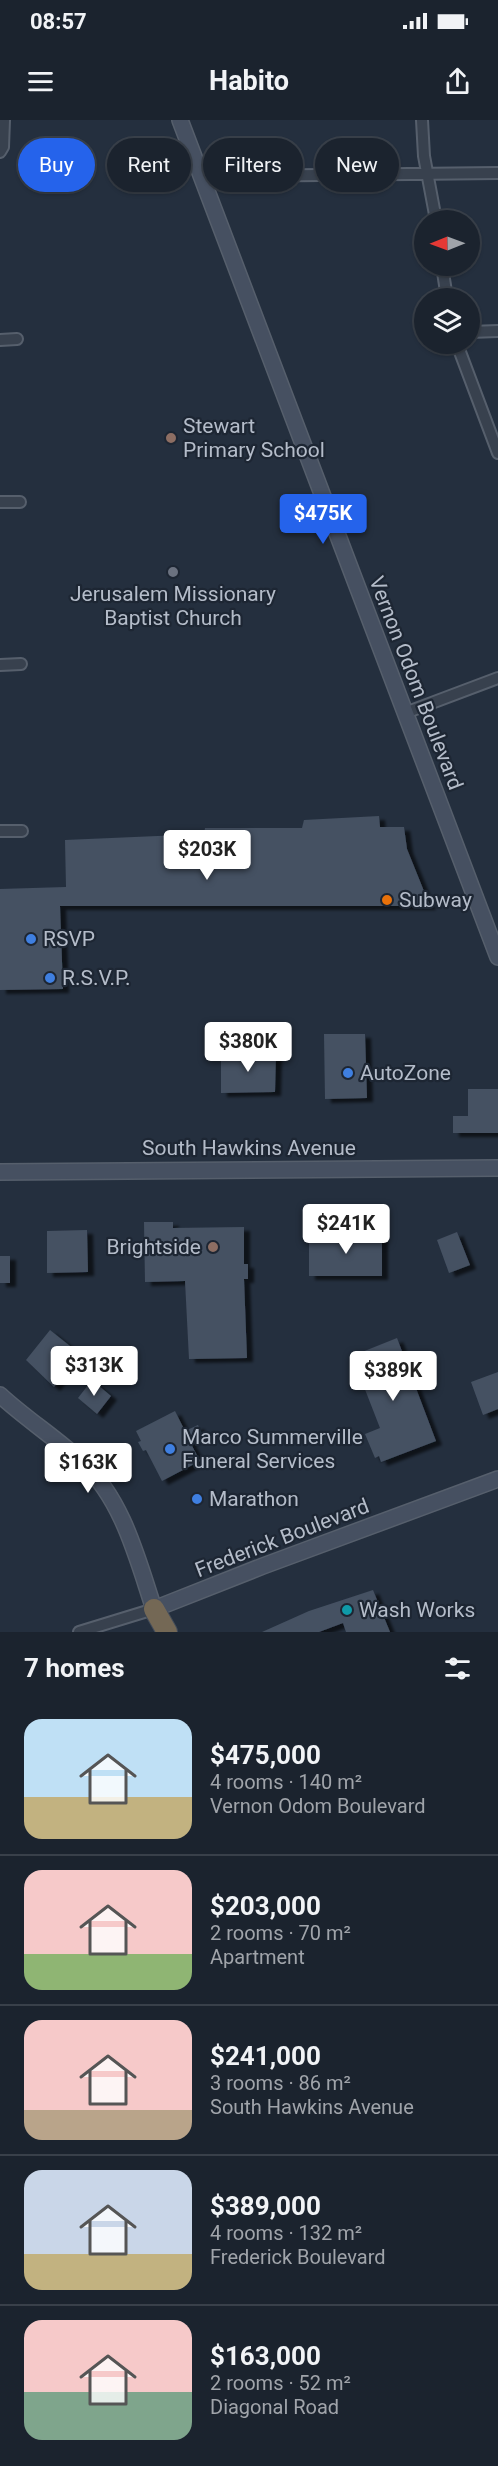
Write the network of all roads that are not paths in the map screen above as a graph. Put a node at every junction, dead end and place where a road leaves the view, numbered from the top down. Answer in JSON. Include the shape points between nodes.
{"nodes":[{"id":1,"x":4,"y":120,"type":"edge"},
{"id":2,"x":180,"y":120,"type":"edge"},
{"id":3,"x":422,"y":120,"type":"edge"},
{"id":4,"x":0,"y":152,"type":"edge"},
{"id":5,"x":498,"y":172,"type":"edge"},
{"id":6,"x":428,"y":173,"type":"junction"},
{"id":7,"x":303,"y":175,"type":"edge"},
{"id":8,"x":203,"y":183,"type":"edge"},
{"id":9,"x":206,"y":192,"type":"edge"},
{"id":10,"x":434,"y":210,"type":"edge"},
{"id":11,"x":498,"y":331,"type":"edge"},
{"id":12,"x":480,"y":332,"type":"edge"},
{"id":13,"x":16,"y":339,"type":"dead end"},
{"id":14,"x":0,"y":340,"type":"edge"},
{"id":15,"x":461,"y":354,"type":"edge"},
{"id":16,"x":498,"y":453,"type":"edge"},
{"id":17,"x":0,"y":502,"type":"edge"},
{"id":18,"x":20,"y":502,"type":"dead end"},
{"id":19,"x":21,"y":664,"type":"dead end"},
{"id":20,"x":0,"y":665,"type":"edge"},
{"id":21,"x":498,"y":678,"type":"edge"},
{"id":22,"x":405,"y":713,"type":"junction"},
{"id":23,"x":0,"y":831,"type":"edge"},
{"id":24,"x":22,"y":831,"type":"dead end"},
{"id":25,"x":498,"y":957,"type":"edge"},
{"id":26,"x":498,"y":1168,"type":"edge"},
{"id":27,"x":0,"y":1172,"type":"edge"},
{"id":28,"x":0,"y":1395,"type":"edge"},
{"id":29,"x":498,"y":1479,"type":"edge"},
{"id":30,"x":154,"y":1609,"type":"junction"},
{"id":31,"x":79,"y":1632,"type":"edge"},
{"id":32,"x":159,"y":1632,"type":"edge"},
{"id":33,"x":167,"y":1632,"type":"edge"}],
"edges":[{"from":1,"to":4,"type":"street"},
{"from":2,"to":8,"type":"street","name":"Vernon Odom Boulevard"},
{"from":3,"to":6,"type":"street"},
{"from":5,"to":6,"type":"street"},
{"from":6,"to":7,"type":"street"},
{"from":6,"to":10,"type":"street"},
{"from":9,"to":22,"type":"street","name":"Vernon Odom Boulevard"},
{"from":11,"to":12,"type":"street"},
{"from":13,"to":14,"type":"street"},
{"from":15,"to":16,"type":"street"},
{"from":17,"to":18,"type":"street"},
{"from":19,"to":20,"type":"street"},
{"from":21,"to":22,"type":"street"},
{"from":22,"to":25,"type":"street","name":"Vernon Odom Boulevard"},
{"from":23,"to":24,"type":"street"},
{"from":26,"to":27,"type":"street","name":"South Hawkins Avenue"},
{"from":28,"to":30,"type":"street","via":[[83,1463],[99,1481],[129,1535]]},
{"from":29,"to":30,"type":"street","name":"Frederick Boulevard"},
{"from":30,"to":31,"type":"street","name":"Frederick Boulevard"},
{"from":30,"to":32,"type":"highway"},
{"from":30,"to":33,"type":"highway"}]}
